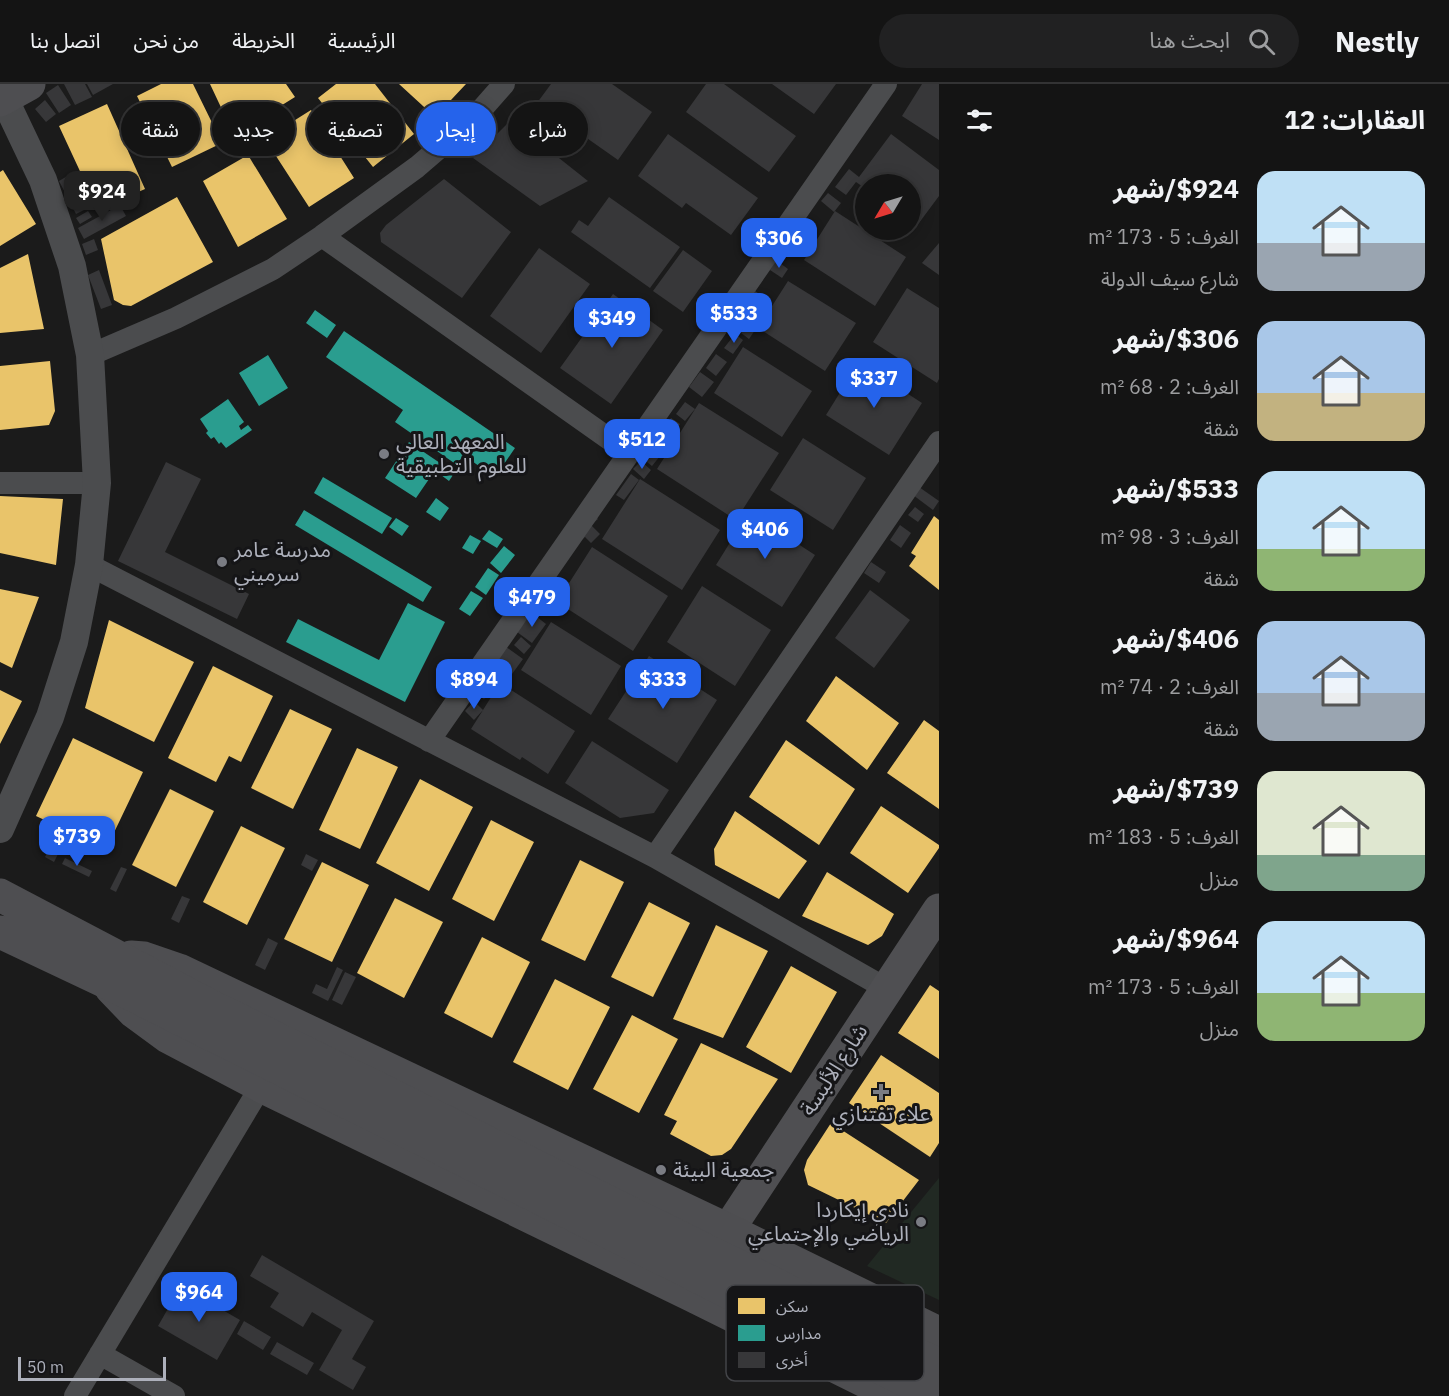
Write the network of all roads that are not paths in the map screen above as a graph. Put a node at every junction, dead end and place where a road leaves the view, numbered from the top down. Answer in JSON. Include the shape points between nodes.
{"nodes":[{"id":1,"x":504,"y":84,"type":"edge"},
{"id":2,"x":886,"y":84,"type":"edge"},
{"id":3,"x":11,"y":94,"type":"edge"},
{"id":4,"x":322,"y":236,"type":"junction"},
{"id":5,"x":90,"y":355,"type":"junction"},
{"id":6,"x":939,"y":442,"type":"edge"},
{"id":7,"x":629,"y":453,"type":"junction"},
{"id":8,"x":0,"y":483,"type":"edge"},
{"id":9,"x":97,"y":483,"type":"junction"},
{"id":10,"x":89,"y":565,"type":"junction"},
{"id":11,"x":429,"y":741,"type":"junction"},
{"id":12,"x":0,"y":829,"type":"edge"},
{"id":13,"x":655,"y":857,"type":"junction"},
{"id":14,"x":0,"y":895,"type":"edge"},
{"id":15,"x":939,"y":910,"type":"edge"},
{"id":16,"x":0,"y":932,"type":"edge"},
{"id":17,"x":112,"y":969,"type":"junction"},
{"id":18,"x":886,"y":989,"type":"junction"},
{"id":19,"x":261,"y":1086,"type":"junction"},
{"id":20,"x":728,"y":1230,"type":"junction"},
{"id":21,"x":777,"y":1285,"type":"edge"},
{"id":22,"x":841,"y":1285,"type":"edge"},
{"id":23,"x":726,"y":1287,"type":"edge"},
{"id":24,"x":726,"y":1312,"type":"edge"},
{"id":25,"x":924,"y":1326,"type":"edge"},
{"id":26,"x":939,"y":1333,"type":"edge"},
{"id":27,"x":100,"y":1354,"type":"junction"},
{"id":28,"x":924,"y":1358,"type":"edge"},
{"id":29,"x":939,"y":1365,"type":"edge"},
{"id":30,"x":865,"y":1381,"type":"edge"},
{"id":31,"x":908,"y":1381,"type":"edge"},
{"id":32,"x":75,"y":1396,"type":"edge"},
{"id":33,"x":174,"y":1396,"type":"edge"},
{"id":34,"x":895,"y":1396,"type":"edge"},
{"id":35,"x":937,"y":1396,"type":"edge"}],
"edges":[{"from":1,"to":4,"type":"street","via":[[474,118],[417,167]]},
{"from":2,"to":7,"type":"street"},
{"from":3,"to":5,"type":"street","via":[[72,266]]},
{"from":4,"to":5,"type":"street","via":[[273,269],[176,318]]},
{"from":4,"to":7,"type":"street"},
{"from":5,"to":9,"type":"street"},
{"from":6,"to":13,"type":"street"},
{"from":7,"to":11,"type":"street"},
{"from":8,"to":9,"type":"street"},
{"from":9,"to":10,"type":"street"},
{"from":10,"to":11,"type":"street"},
{"from":10,"to":12,"type":"street","via":[[74,642],[50,717]]},
{"from":11,"to":13,"type":"street"},
{"from":13,"to":18,"type":"street"},
{"from":14,"to":17,"type":"main road"},
{"from":15,"to":18,"type":"main road","name":"شارع الألبسة"},
{"from":16,"to":17,"type":"main road"},
{"from":17,"to":19,"type":"main road","via":[[134,1012],[168,1036]]},
{"from":17,"to":20,"type":"main road","via":[[144,958],[179,970]]},
{"from":17,"to":21,"type":"main road","via":[[213,1007]]},
{"from":17,"to":23,"type":"main road"},
{"from":18,"to":20,"type":"main road","name":"شارع الألبسة"},
{"from":19,"to":24,"type":"main road"},
{"from":19,"to":27,"type":"street"},
{"from":20,"to":22,"type":"main road"},
{"from":25,"to":26,"type":"main road"},
{"from":27,"to":32,"type":"street"},
{"from":27,"to":33,"type":"street"},
{"from":28,"to":29,"type":"main road"},
{"from":30,"to":34,"type":"main road"},
{"from":31,"to":35,"type":"main road"}]}
